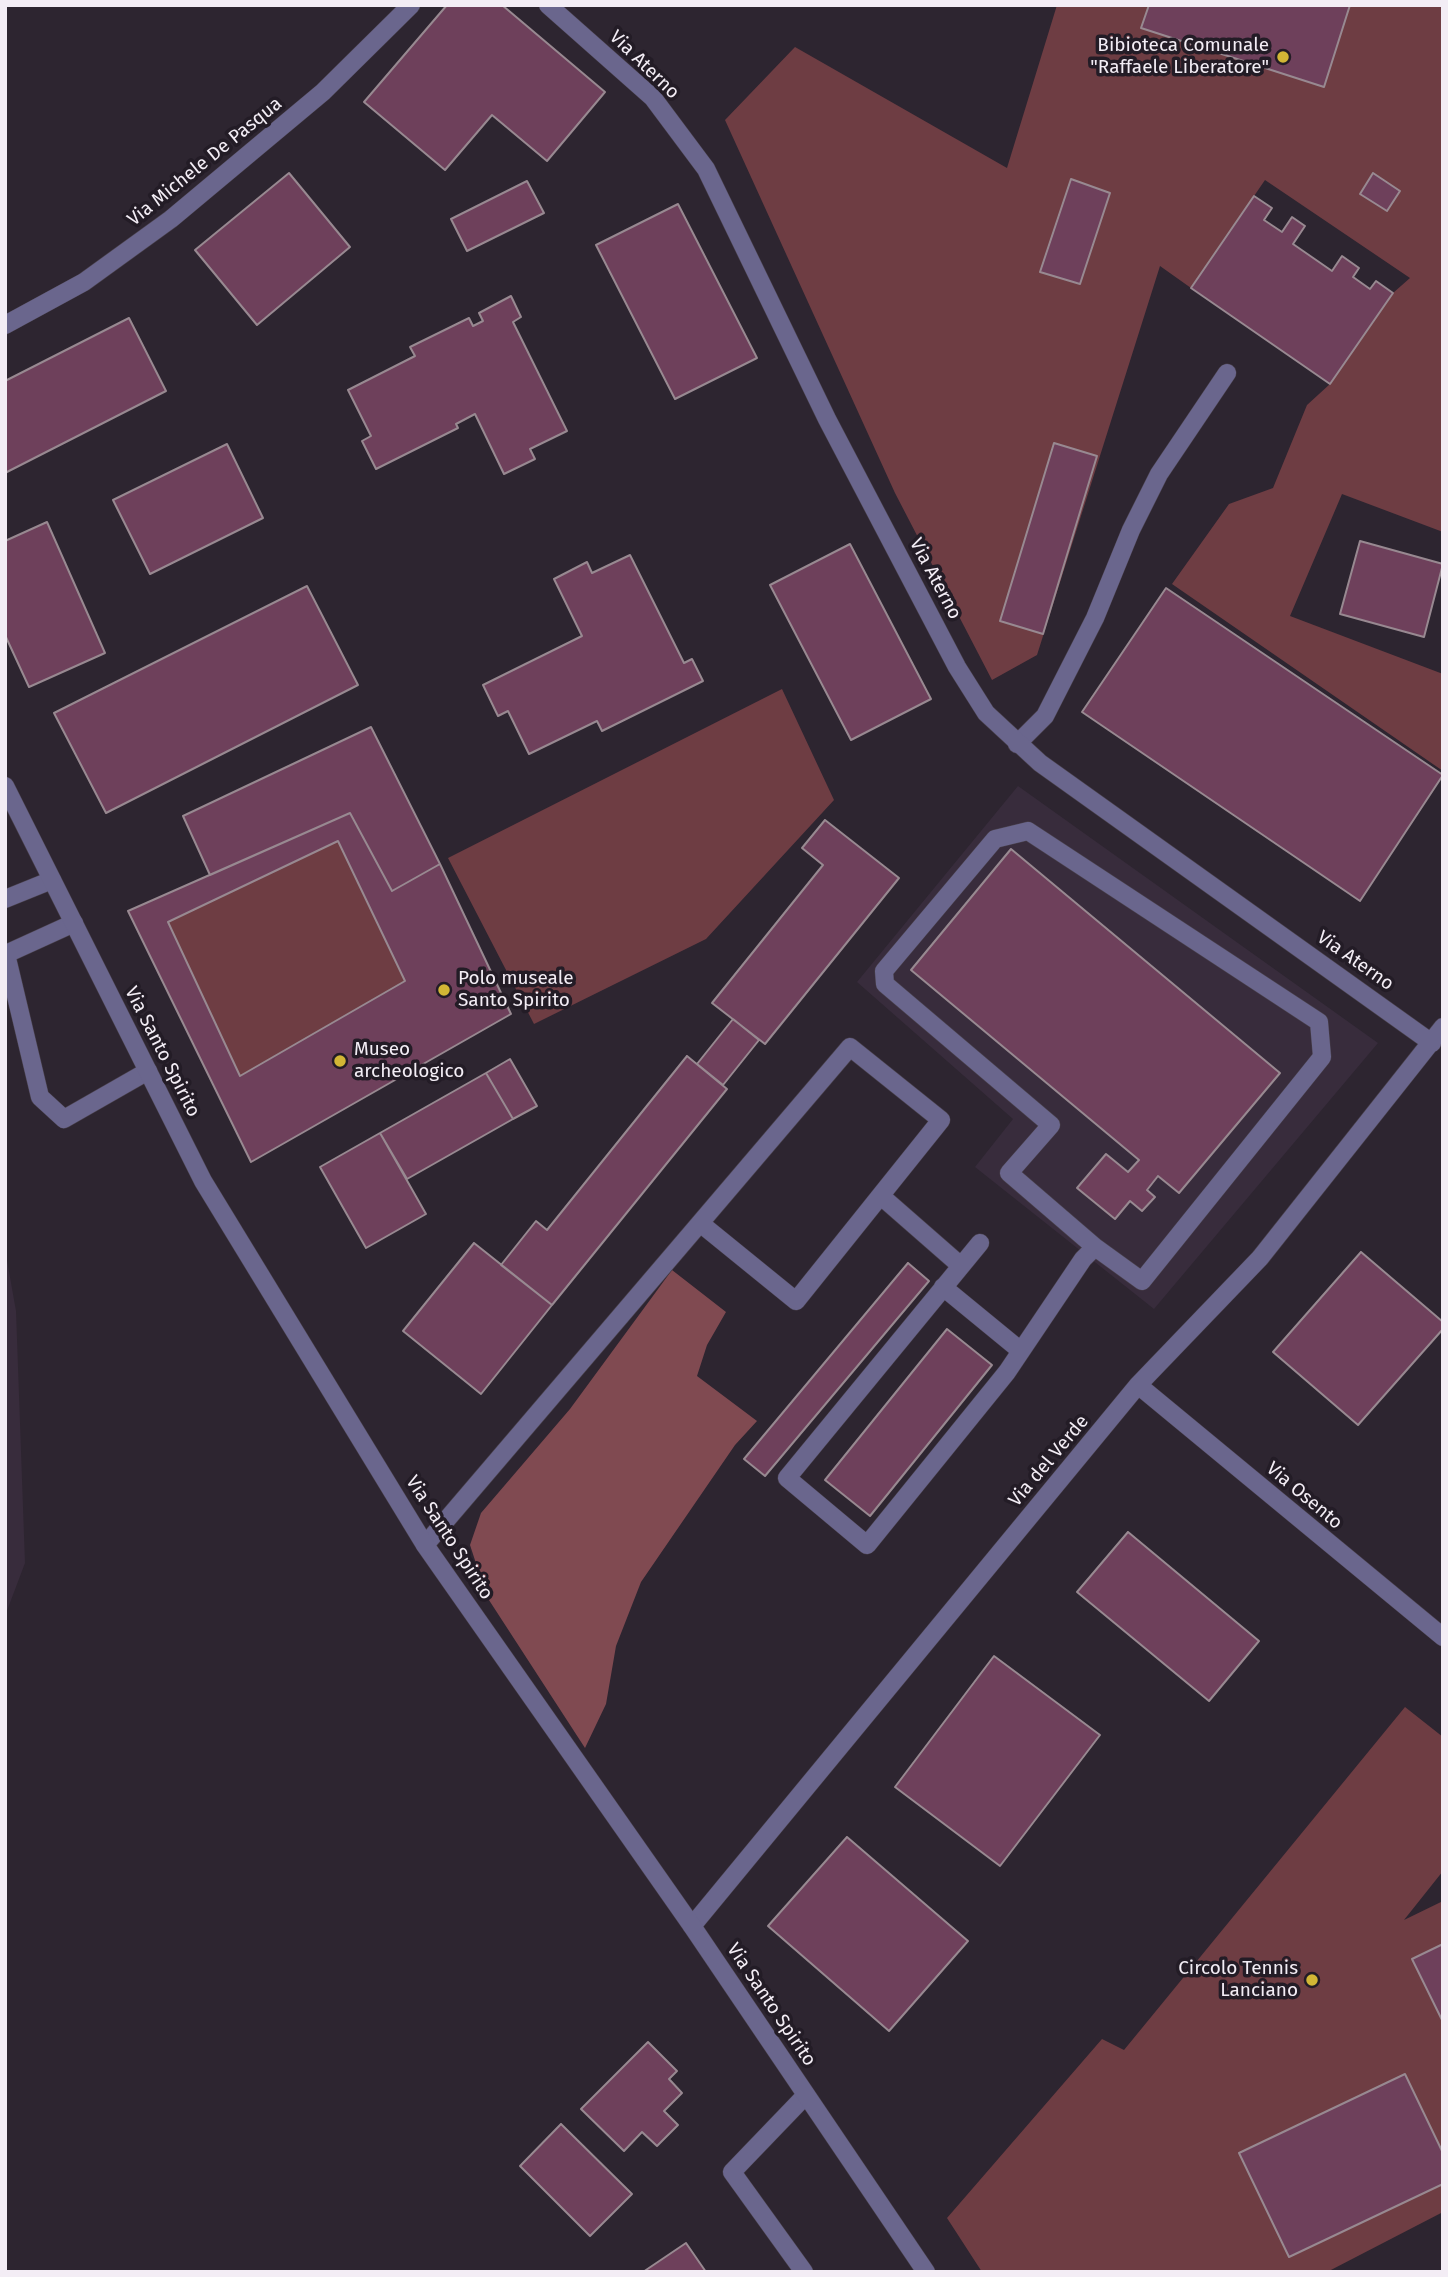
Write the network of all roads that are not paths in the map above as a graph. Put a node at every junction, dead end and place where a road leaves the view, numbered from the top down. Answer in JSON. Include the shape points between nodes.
{"nodes":[{"id":1,"x":411,"y":5,"type":"edge"},
{"id":2,"x":548,"y":5,"type":"edge"},
{"id":3,"x":5,"y":325,"type":"edge"},
{"id":4,"x":1227,"y":373,"type":"dead end"},
{"id":5,"x":1017,"y":744,"type":"junction"},
{"id":6,"x":5,"y":786,"type":"edge"},
{"id":7,"x":52,"y":880,"type":"junction"},
{"id":8,"x":5,"y":900,"type":"edge"},
{"id":9,"x":74,"y":923,"type":"junction"},
{"id":10,"x":1443,"y":1027,"type":"edge"},
{"id":11,"x":1432,"y":1042,"type":"junction"},
{"id":12,"x":148,"y":1071,"type":"junction"},
{"id":13,"x":881,"y":1196,"type":"junction"},
{"id":14,"x":700,"y":1223,"type":"junction"},
{"id":15,"x":980,"y":1242,"type":"dead end"},
{"id":16,"x":1095,"y":1247,"type":"junction"},
{"id":17,"x":961,"y":1266,"type":"junction"},
{"id":18,"x":943,"y":1287,"type":"junction"},
{"id":19,"x":1021,"y":1351,"type":"junction"},
{"id":20,"x":1138,"y":1385,"type":"junction"},
{"id":21,"x":425,"y":1545,"type":"junction"},
{"id":22,"x":1443,"y":1637,"type":"edge"},
{"id":23,"x":692,"y":1926,"type":"junction"},
{"id":24,"x":806,"y":2095,"type":"junction"},
{"id":25,"x":804,"y":2272,"type":"edge"},
{"id":26,"x":926,"y":2272,"type":"edge"}],
"edges":[{"from":1,"to":3,"type":"street","name":"Via Michele De Pasqua","via":[[323,92],[171,219],[85,282]]},
{"from":2,"to":5,"type":"street","name":"Via Aterno","via":[[653,97],[706,169],[827,419],[957,667],[986,713]]},
{"from":4,"to":5,"type":"street","via":[[1159,474],[1045,716]]},
{"from":5,"to":11,"type":"street","name":"Via Aterno"},
{"from":6,"to":7,"type":"street","name":"Via Santo Spirito"},
{"from":7,"to":8,"type":"street"},
{"from":7,"to":9,"type":"street","name":"Via Santo Spirito"},
{"from":9,"to":12,"type":"street","name":"Via Santo Spirito"},
{"from":9,"to":12,"type":"street","via":[[6,954],[40,1097],[64,1119]]},
{"from":10,"to":11,"type":"street","name":"Via del Verde"},
{"from":11,"to":20,"type":"street","name":"Via del Verde","via":[[1260,1258]]},
{"from":12,"to":21,"type":"street","name":"Via Santo Spirito","via":[[203,1181]]},
{"from":13,"to":14,"type":"street","via":[[796,1301]]},
{"from":13,"to":14,"type":"street","via":[[941,1119],[850,1047]]},
{"from":13,"to":17,"type":"street"},
{"from":14,"to":21,"type":"street"},
{"from":15,"to":17,"type":"street"},
{"from":16,"to":16,"type":"street","via":[[1142,1281],[1322,1057],[1319,1022],[1028,831],[1010,834],[995,839],[884,971],[885,984],[1051,1125],[1009,1173]]},
{"from":16,"to":19,"type":"street"},
{"from":17,"to":18,"type":"street"},
{"from":18,"to":19,"type":"street"},
{"from":18,"to":19,"type":"street","via":[[786,1478],[867,1545]]},
{"from":20,"to":22,"type":"street","name":"Via Osento"},
{"from":20,"to":23,"type":"street","name":"Via del Verde"},
{"from":21,"to":23,"type":"street","name":"Via Santo Spirito"},
{"from":23,"to":24,"type":"street","name":"Via Santo Spirito"},
{"from":24,"to":25,"type":"street","via":[[732,2172]]},
{"from":24,"to":26,"type":"street","name":"Via Santo Spirito"}]}
